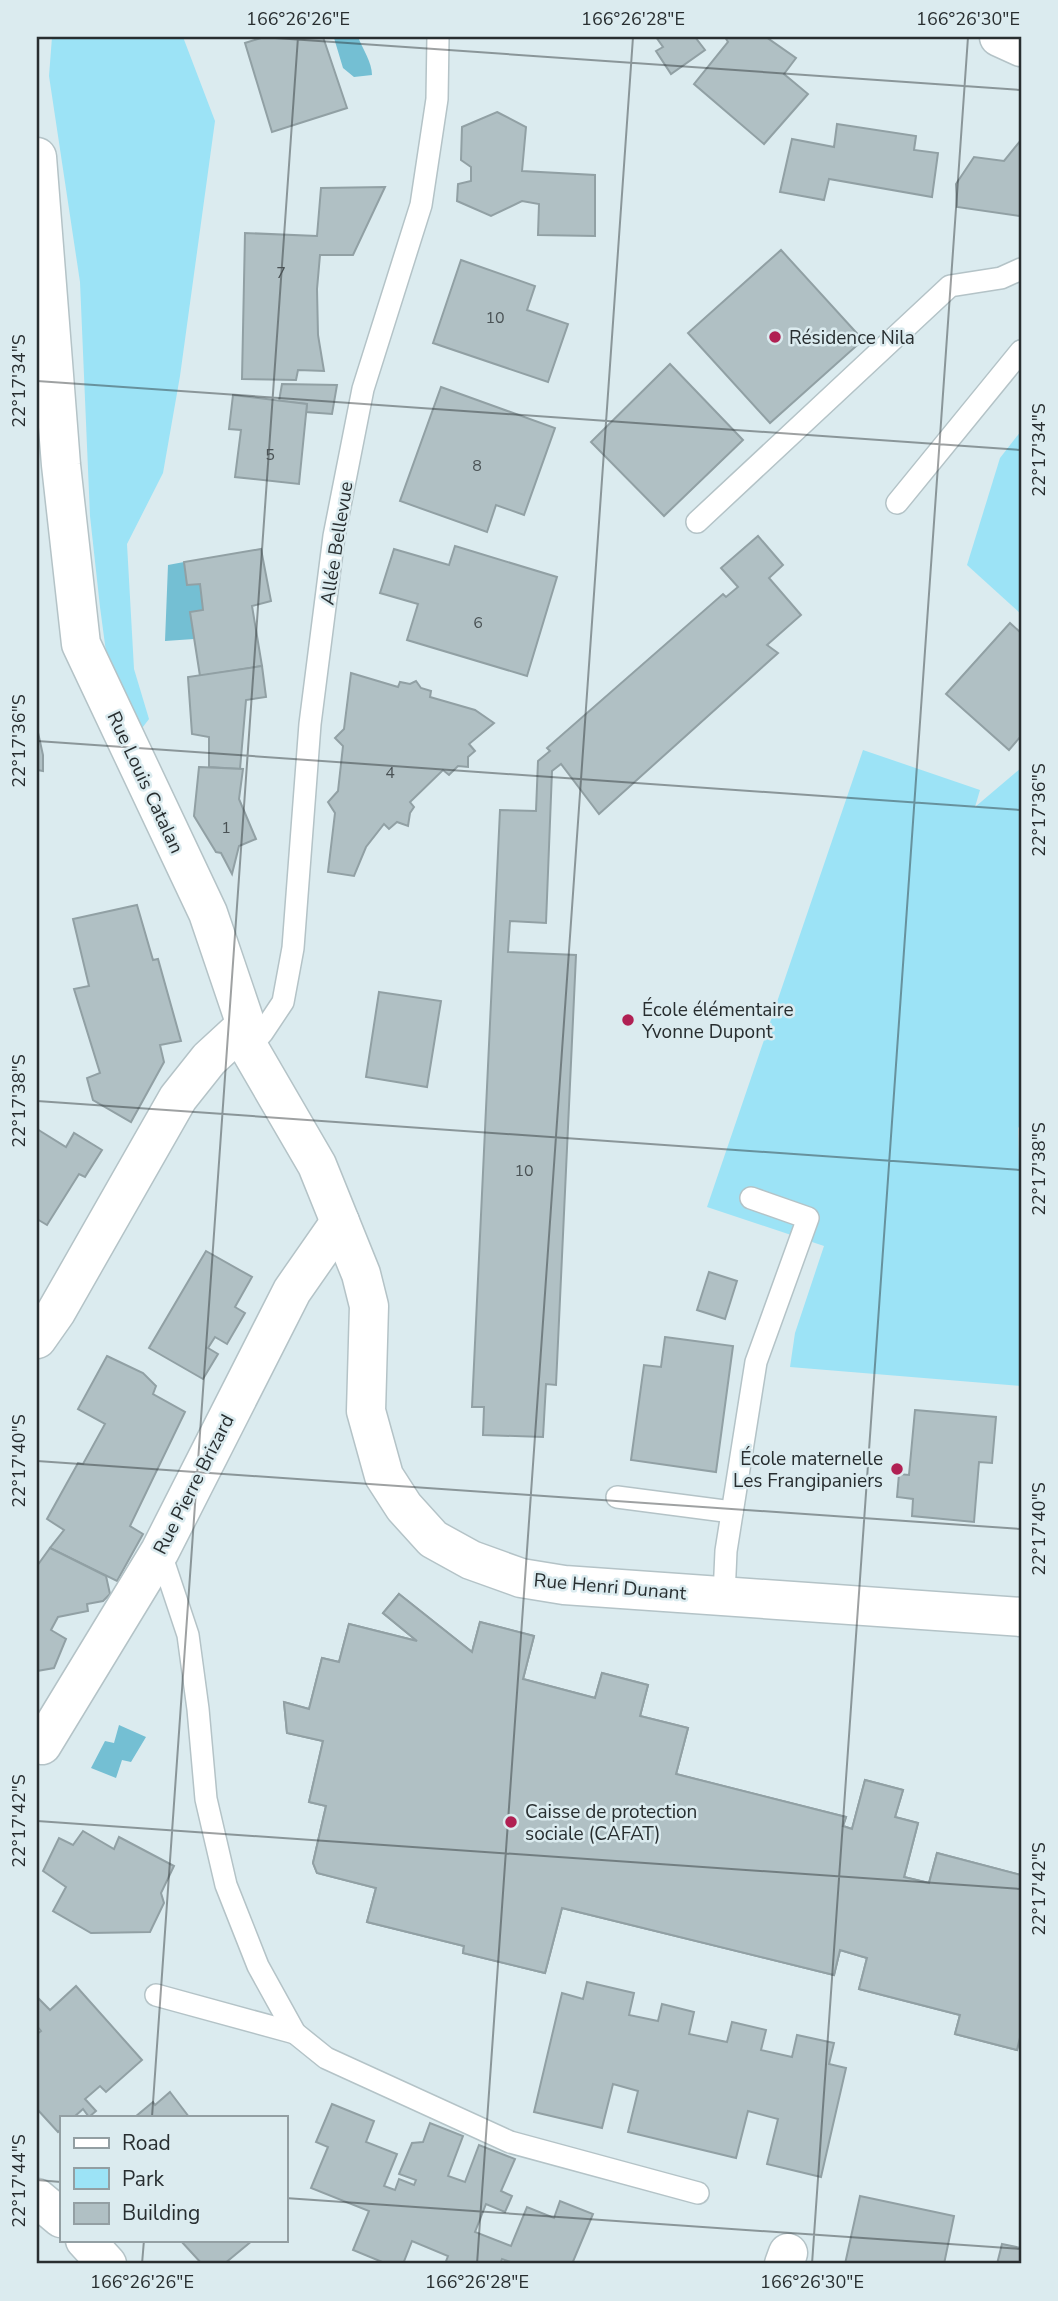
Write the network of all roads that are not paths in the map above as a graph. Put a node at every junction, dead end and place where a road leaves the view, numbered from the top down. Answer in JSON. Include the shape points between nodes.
{"nodes":[{"id":1,"x":438,"y":37,"type":"edge"},
{"id":2,"x":999,"y":37,"type":"edge"},
{"id":3,"x":1021,"y":47,"type":"edge"},
{"id":4,"x":37,"y":157,"type":"edge"},
{"id":5,"x":1021,"y":269,"type":"edge"},
{"id":6,"x":1021,"y":351,"type":"edge"},
{"id":7,"x":897,"y":503,"type":"dead end"},
{"id":8,"x":696,"y":522,"type":"dead end"},
{"id":9,"x":248,"y":1037,"type":"junction"},
{"id":10,"x":751,"y":1198,"type":"dead end"},
{"id":11,"x":340,"y":1222,"type":"junction"},
{"id":12,"x":37,"y":1339,"type":"edge"},
{"id":13,"x":617,"y":1497,"type":"dead end"},
{"id":14,"x":732,"y":1512,"type":"junction"},
{"id":15,"x":160,"y":1551,"type":"junction"},
{"id":16,"x":724,"y":1597,"type":"junction"},
{"id":17,"x":1021,"y":1617,"type":"edge"},
{"id":18,"x":42,"y":1745,"type":"dead end"},
{"id":19,"x":156,"y":1995,"type":"dead end"},
{"id":20,"x":295,"y":2033,"type":"junction"},
{"id":21,"x":698,"y":2193,"type":"dead end"},
{"id":22,"x":37,"y":2198,"type":"edge"},
{"id":23,"x":60,"y":2217,"type":"edge"},
{"id":24,"x":87,"y":2242,"type":"edge"},
{"id":25,"x":107,"y":2264,"type":"edge"}],
"edges":[{"from":1,"to":9,"type":"lane","name":"Allée Bellevue","via":[[437,99],[421,205],[363,389],[334,536],[310,724],[293,948],[282,1002],[263,1032]]},
{"from":2,"to":3,"type":"street"},
{"from":4,"to":9,"type":"street","name":"Rue Louis Catalan","via":[[61,465],[81,644],[208,913]]},
{"from":5,"to":8,"type":"lane","via":[[1000,278],[950,286]]},
{"from":6,"to":7,"type":"lane"},
{"from":9,"to":11,"type":"street","name":"Rue Henri Dunant","via":[[317,1165]]},
{"from":9,"to":12,"type":"street","via":[[209,1059],[178,1098]]},
{"from":10,"to":14,"type":"lane","via":[[808,1218],[757,1362]]},
{"from":11,"to":15,"type":"street","name":"Rue Pierre Brizard","via":[[292,1291]]},
{"from":11,"to":16,"type":"street","name":"Rue Henri Dunant","via":[[369,1306],[366,1411],[384,1476],[433,1539],[471,1560],[521,1578]]},
{"from":13,"to":14,"type":"lane"},
{"from":14,"to":16,"type":"lane"},
{"from":15,"to":18,"type":"street","name":"Rue Pierre Brizard"},
{"from":15,"to":20,"type":"lane","via":[[188,1635],[206,1799],[226,1885],[258,1966]]},
{"from":16,"to":17,"type":"street","name":"Rue Henri Dunant"},
{"from":19,"to":20,"type":"lane"},
{"from":20,"to":21,"type":"lane","via":[[326,2058],[510,2142]]},
{"from":22,"to":23,"type":"street"},
{"from":24,"to":25,"type":"street"}]}
